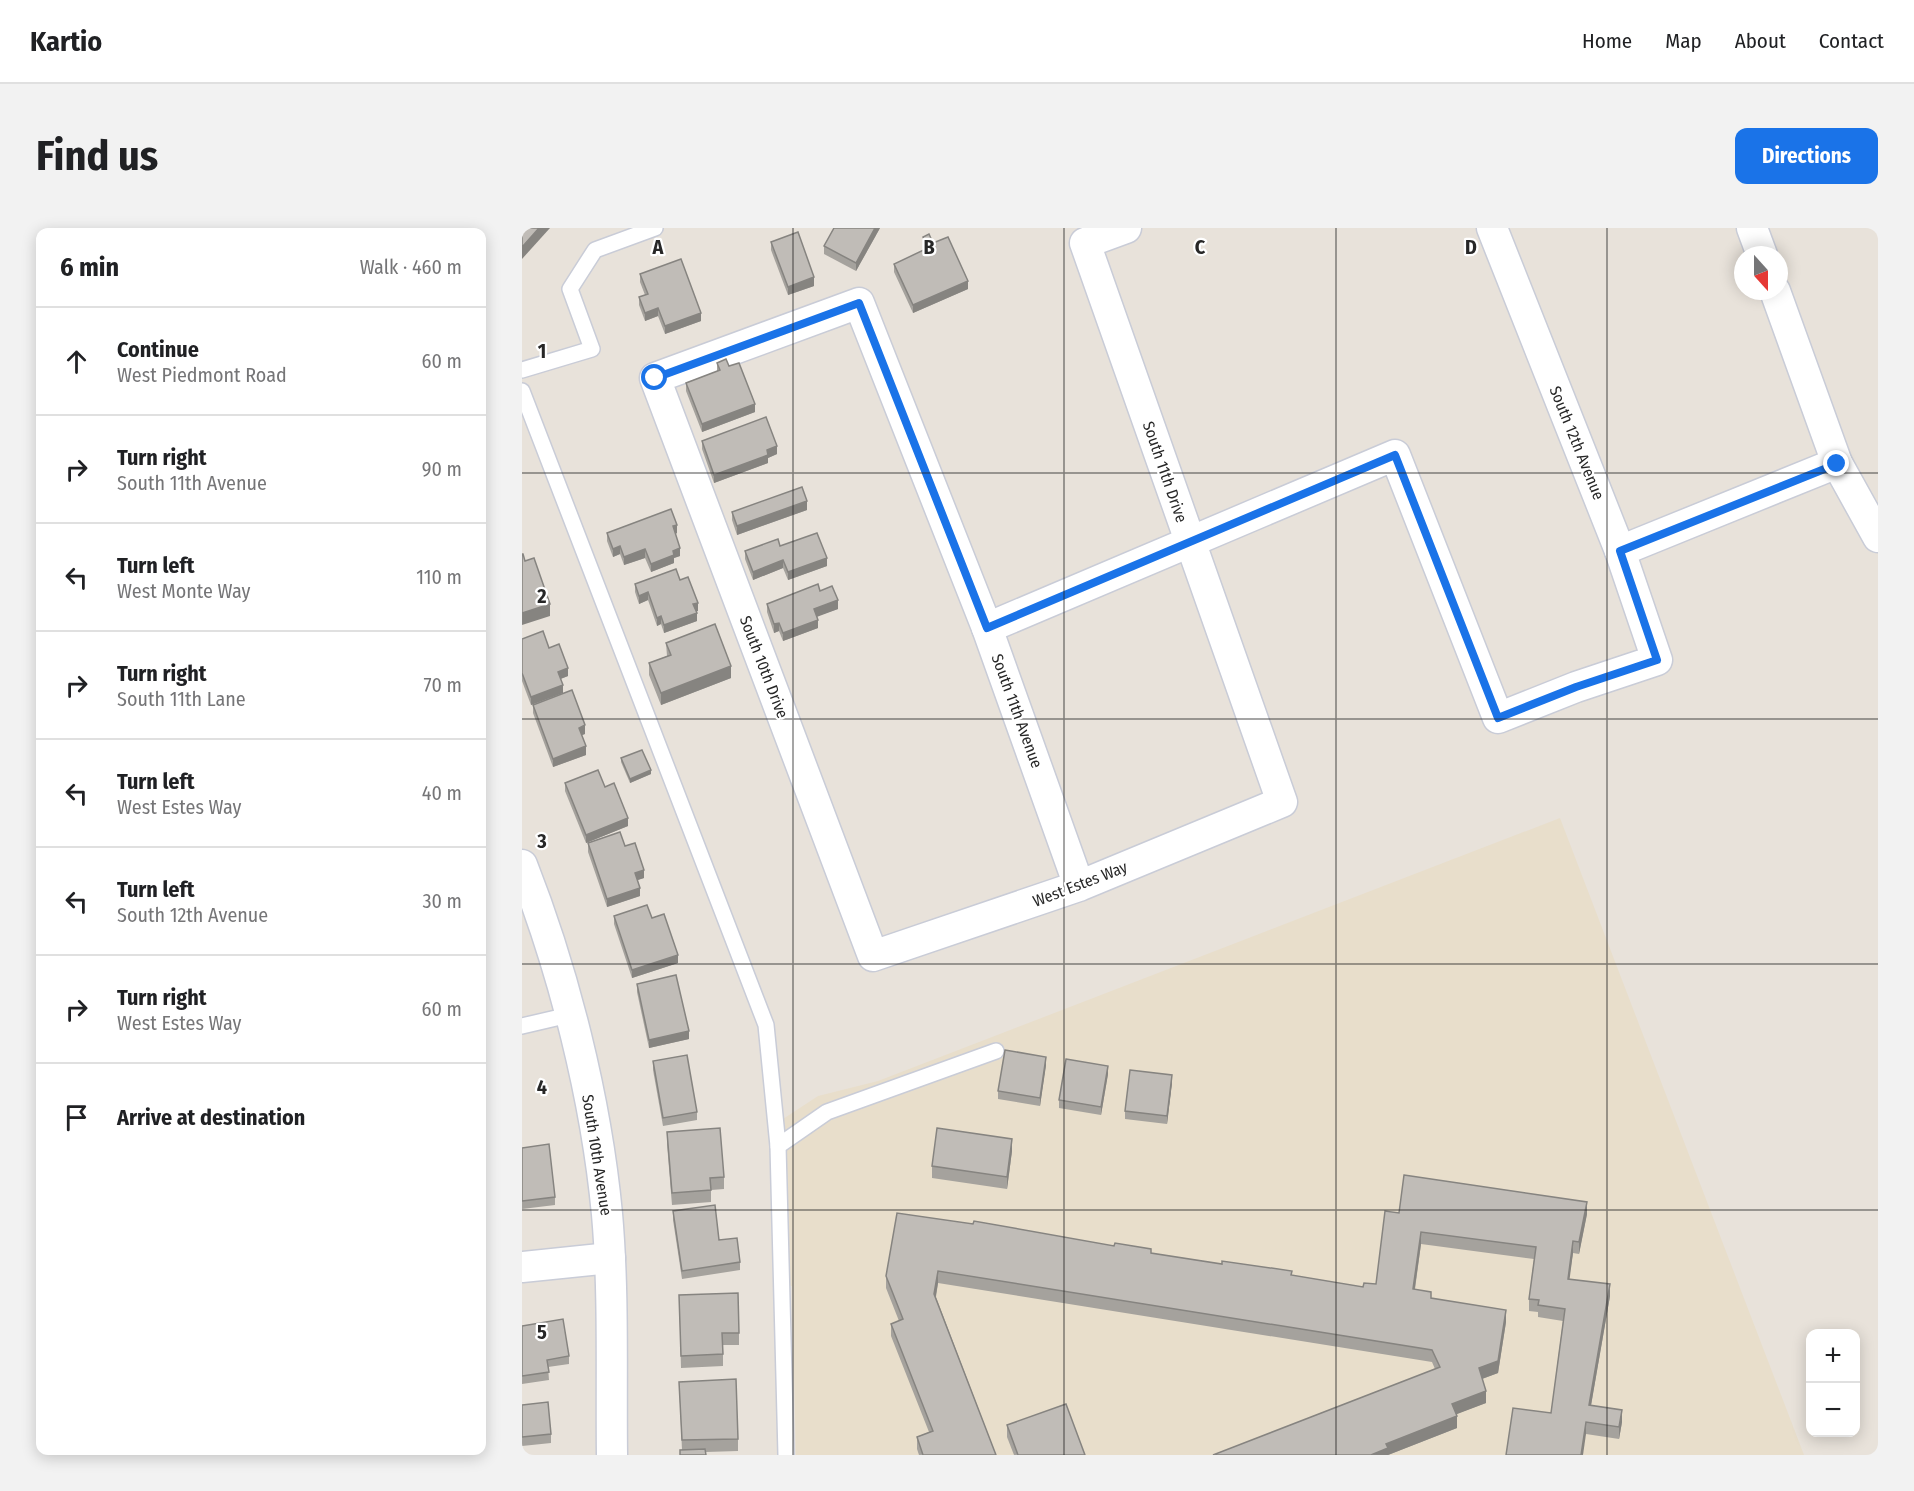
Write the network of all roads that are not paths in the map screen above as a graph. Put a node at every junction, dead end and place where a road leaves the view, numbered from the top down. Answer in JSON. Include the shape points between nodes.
{"nodes":[{"id":1,"x":655,"y":228,"type":"edge"},
{"id":2,"x":1126,"y":228,"type":"edge"},
{"id":3,"x":1492,"y":228,"type":"edge"},
{"id":4,"x":1752,"y":228,"type":"edge"},
{"id":5,"x":1758,"y":246,"type":"edge"},
{"id":6,"x":1777,"y":300,"type":"edge"},
{"id":7,"x":859,"y":303,"type":"joint"},
{"id":8,"x":522,"y":370,"type":"edge"},
{"id":9,"x":522,"y":391,"type":"edge"},
{"id":10,"x":1837,"y":464,"type":"junction"},
{"id":11,"x":1878,"y":537,"type":"edge"},
{"id":12,"x":1189,"y":540,"type":"junction"},
{"id":13,"x":1620,"y":551,"type":"junction"},
{"id":14,"x":987,"y":628,"type":"junction"},
{"id":15,"x":1282,"y":802,"type":"joint"},
{"id":16,"x":522,"y":865,"type":"edge"},
{"id":17,"x":1079,"y":886,"type":"junction"},
{"id":18,"x":873,"y":956,"type":"joint"},
{"id":19,"x":569,"y":1015,"type":"junction"},
{"id":20,"x":522,"y":1026,"type":"edge"},
{"id":21,"x":996,"y":1051,"type":"dead end"},
{"id":22,"x":778,"y":1146,"type":"junction"},
{"id":23,"x":610,"y":1258,"type":"junction"},
{"id":24,"x":522,"y":1267,"type":"edge"},
{"id":25,"x":612,"y":1455,"type":"edge"},
{"id":26,"x":786,"y":1455,"type":"edge"}],
"edges":[{"from":1,"to":8,"type":"lane","via":[[594,249],[570,289],[592,349]]},
{"from":2,"to":12,"type":"street","name":"South 11th Drive","via":[[1085,243]]},
{"from":3,"to":13,"type":"street","name":"South 12th Avenue"},
{"from":4,"to":5,"type":"street"},
{"from":6,"to":10,"type":"street"},
{"from":7,"to":14,"type":"street","name":"South 11th Avenue"},
{"from":7,"to":18,"type":"street","name":"South 10th Drive","via":[[655,378]]},
{"from":9,"to":22,"type":"lane","via":[[766,1025]]},
{"from":10,"to":11,"type":"street"},
{"from":10,"to":13,"type":"street"},
{"from":12,"to":13,"type":"street","name":"South 12th Avenue","via":[[1395,455],[1498,718],[1657,660]]},
{"from":12,"to":14,"type":"street"},
{"from":12,"to":15,"type":"street","name":"South 11th Drive"},
{"from":14,"to":17,"type":"street","name":"South 11th Avenue"},
{"from":15,"to":17,"type":"street","name":"West Estes Way"},
{"from":16,"to":19,"type":"street","name":"South 10th Avenue","via":[[539,909]]},
{"from":17,"to":18,"type":"street","name":"West Estes Way"},
{"from":19,"to":20,"type":"lane"},
{"from":19,"to":23,"type":"street","name":"South 10th Avenue","via":[[596,1140]]},
{"from":21,"to":22,"type":"lane","via":[[827,1112]]},
{"from":22,"to":26,"type":"lane"},
{"from":23,"to":24,"type":"street"},
{"from":23,"to":25,"type":"street","name":"South 10th Avenue"}]}
